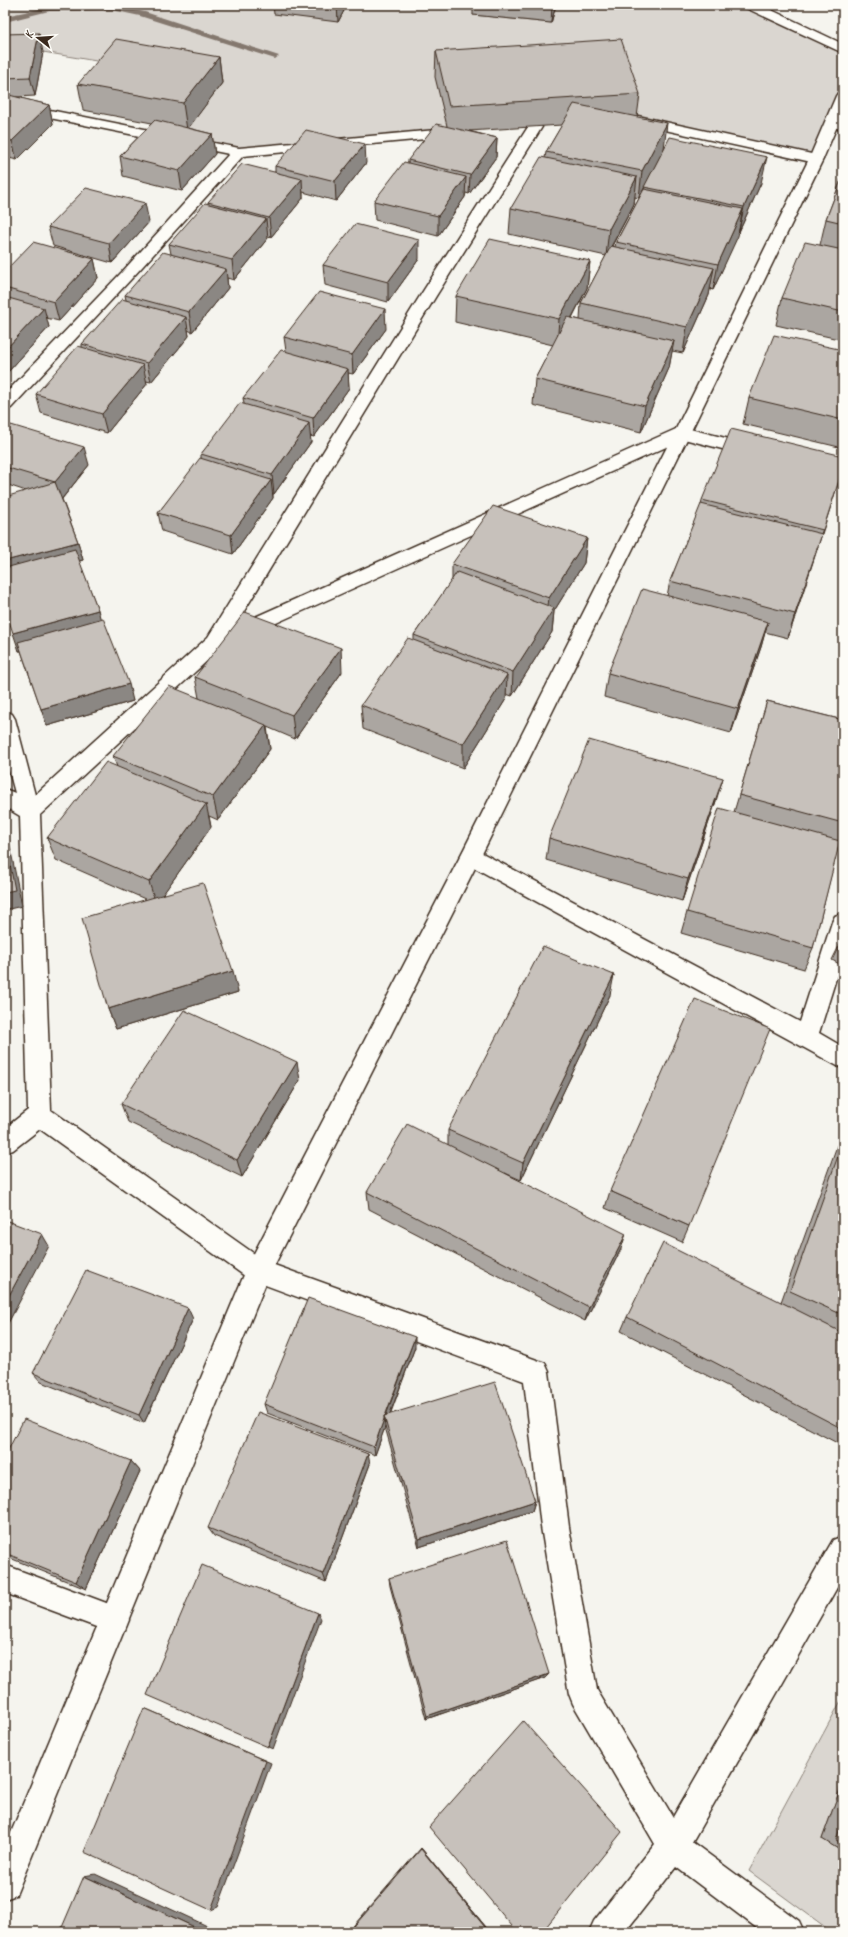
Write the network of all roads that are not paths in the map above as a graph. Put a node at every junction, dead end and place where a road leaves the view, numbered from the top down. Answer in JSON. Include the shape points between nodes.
{"nodes":[{"id":1,"x":751,"y":5,"type":"edge"},
{"id":2,"x":843,"y":49,"type":"edge"},
{"id":3,"x":843,"y":96,"type":"edge"},
{"id":4,"x":5,"y":105,"type":"edge"},
{"id":5,"x":621,"y":121,"type":"edge"},
{"id":6,"x":838,"y":124,"type":"edge"},
{"id":7,"x":535,"y":127,"type":"edge"},
{"id":8,"x":472,"y":131,"type":"edge"},
{"id":9,"x":239,"y":152,"type":"junction"},
{"id":10,"x":816,"y":159,"type":"junction"},
{"id":11,"x":5,"y":404,"type":"edge"},
{"id":12,"x":682,"y":433,"type":"junction"},
{"id":13,"x":766,"y":454,"type":"edge"},
{"id":14,"x":215,"y":642,"type":"junction"},
{"id":15,"x":5,"y":719,"type":"edge"},
{"id":16,"x":5,"y":797,"type":"edge"},
{"id":17,"x":30,"y":812,"type":"junction"},
{"id":18,"x":472,"y":856,"type":"junction"},
{"id":19,"x":843,"y":922,"type":"edge"},
{"id":20,"x":806,"y":1037,"type":"junction"},
{"id":21,"x":843,"y":1059,"type":"edge"},
{"id":22,"x":40,"y":1115,"type":"junction"},
{"id":23,"x":5,"y":1142,"type":"edge"},
{"id":24,"x":258,"y":1271,"type":"junction"},
{"id":25,"x":843,"y":1550,"type":"edge"},
{"id":26,"x":5,"y":1579,"type":"edge"},
{"id":27,"x":115,"y":1620,"type":"junction"},
{"id":28,"x":673,"y":1846,"type":"junction"},
{"id":29,"x":5,"y":1884,"type":"edge"},
{"id":30,"x":605,"y":1932,"type":"edge"},
{"id":31,"x":788,"y":1932,"type":"edge"}],
"edges":[{"from":1,"to":2,"type":"street"},
{"from":3,"to":6,"type":"street"},
{"from":4,"to":9,"type":"street"},
{"from":5,"to":10,"type":"street","via":[[637,120]]},
{"from":6,"to":10,"type":"street"},
{"from":7,"to":14,"type":"street"},
{"from":8,"to":9,"type":"street"},
{"from":9,"to":11,"type":"street"},
{"from":10,"to":12,"type":"street"},
{"from":12,"to":13,"type":"street"},
{"from":12,"to":14,"type":"street"},
{"from":12,"to":18,"type":"street"},
{"from":14,"to":17,"type":"street"},
{"from":15,"to":17,"type":"street"},
{"from":16,"to":17,"type":"street"},
{"from":17,"to":22,"type":"street"},
{"from":18,"to":20,"type":"street"},
{"from":18,"to":24,"type":"street"},
{"from":19,"to":20,"type":"street"},
{"from":20,"to":21,"type":"street"},
{"from":22,"to":23,"type":"street"},
{"from":22,"to":24,"type":"street"},
{"from":24,"to":27,"type":"street"},
{"from":24,"to":28,"type":"street","via":[[536,1372],[555,1527],[583,1694]]},
{"from":25,"to":28,"type":"street"},
{"from":26,"to":27,"type":"street"},
{"from":27,"to":29,"type":"street"},
{"from":28,"to":30,"type":"street"},
{"from":28,"to":31,"type":"street"}]}
